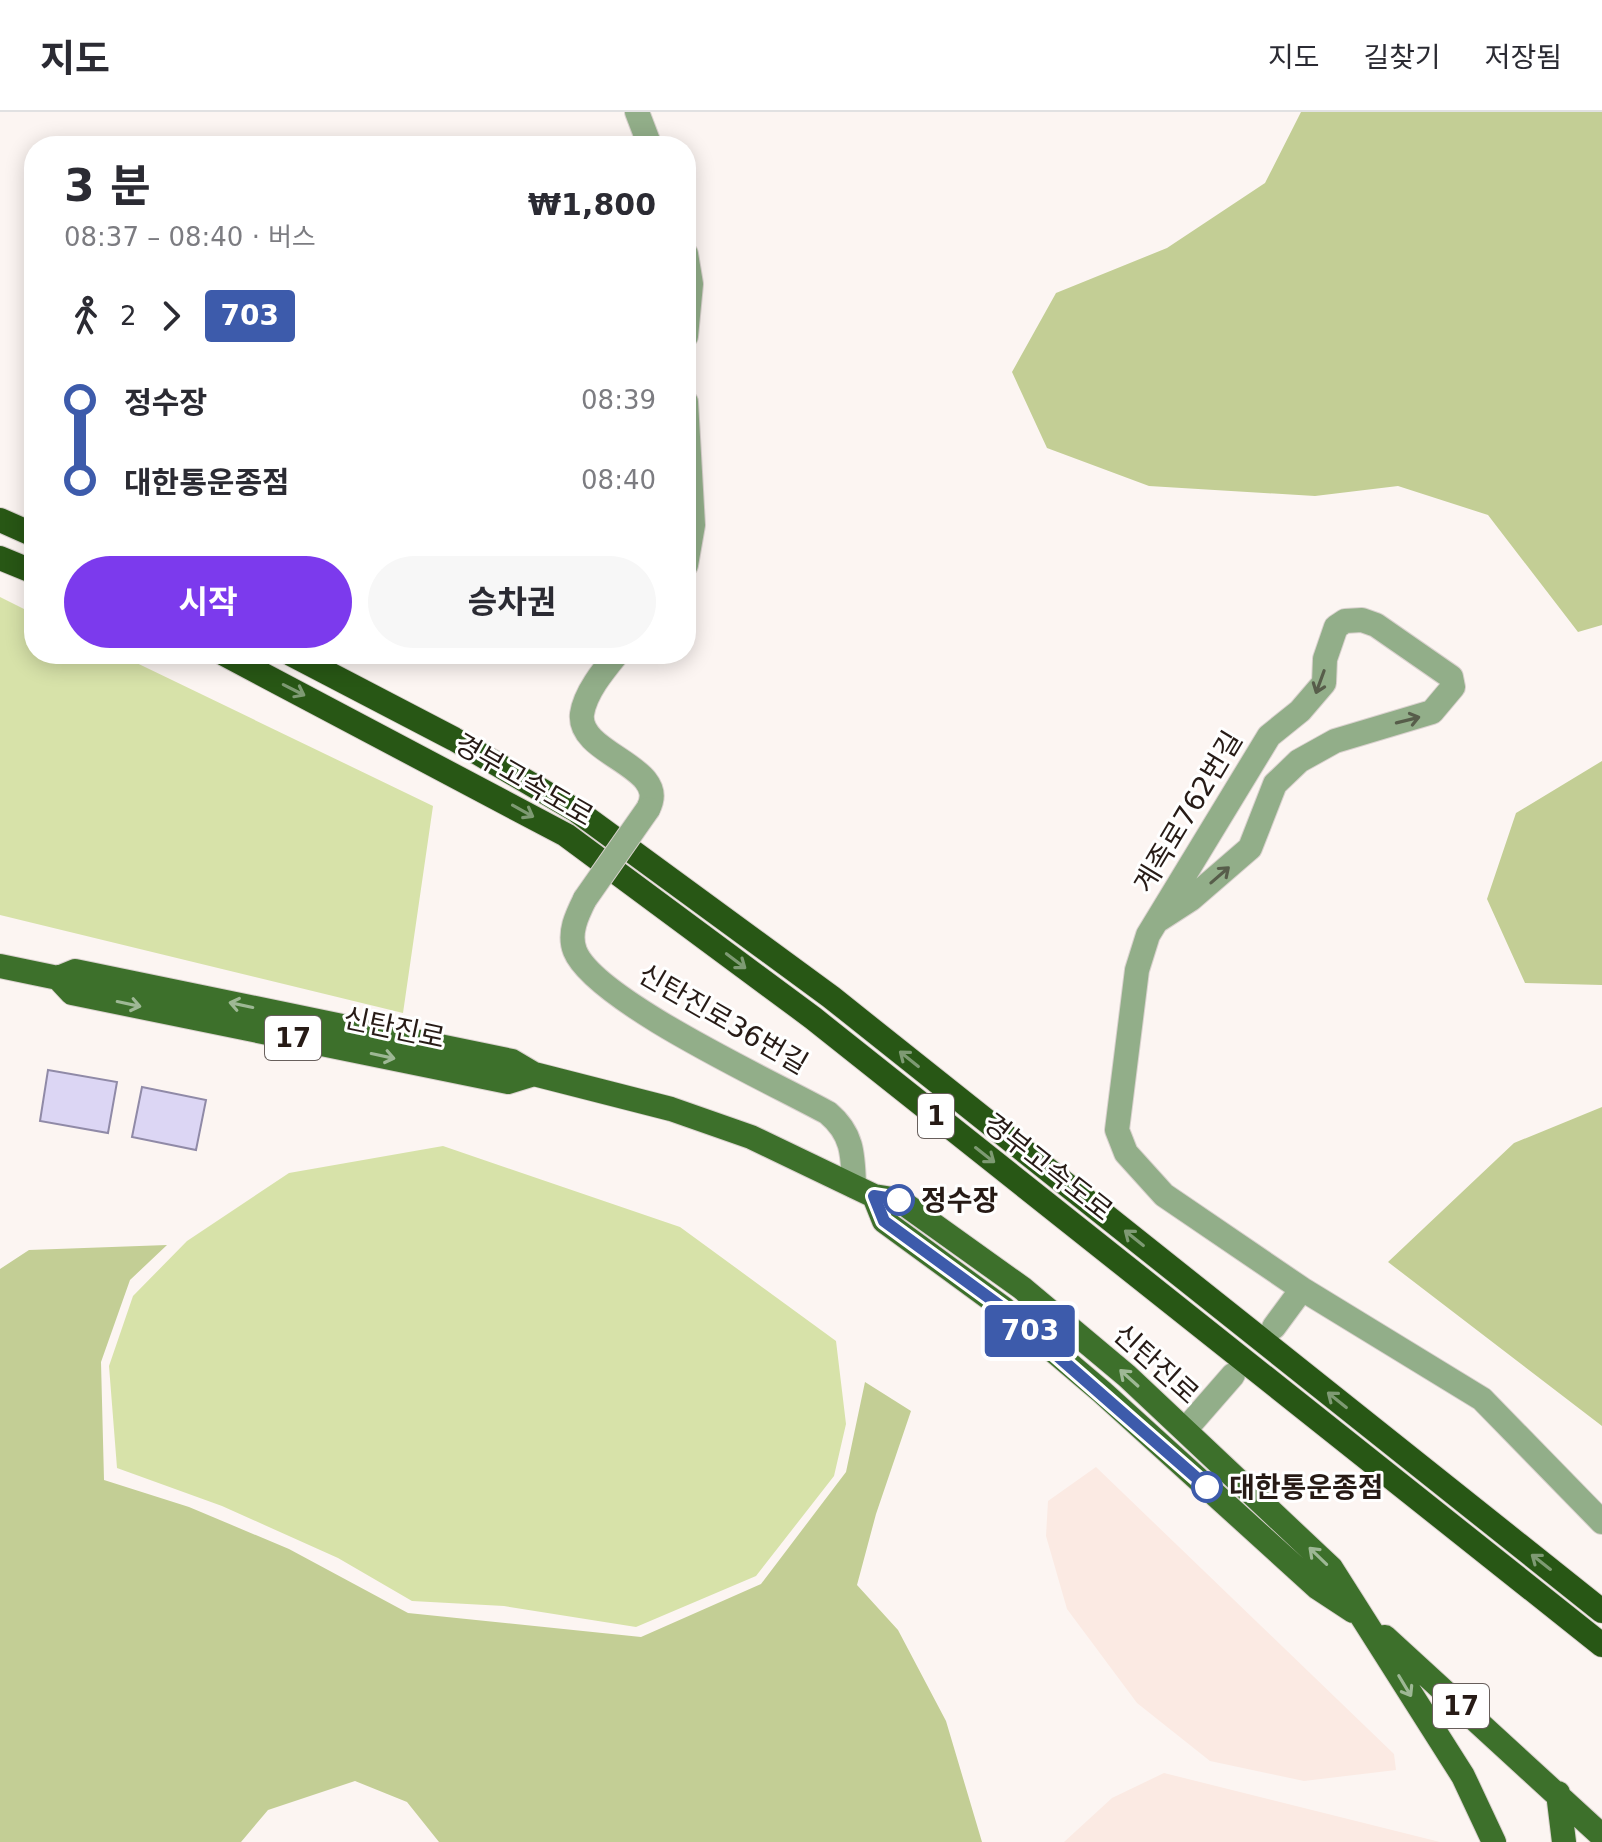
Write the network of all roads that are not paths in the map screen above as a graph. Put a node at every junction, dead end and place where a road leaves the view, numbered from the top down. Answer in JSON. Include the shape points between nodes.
{"nodes":[{"id":1,"x":637,"y":112,"type":"edge"},
{"id":2,"x":646,"y":136,"type":"edge"},
{"id":3,"x":0,"y":520,"type":"edge"},
{"id":4,"x":24,"y":531,"type":"edge"},
{"id":5,"x":0,"y":558,"type":"edge"},
{"id":6,"x":24,"y":568,"type":"edge"},
{"id":7,"x":243,"y":664,"type":"edge"},
{"id":8,"x":310,"y":664,"type":"edge"},
{"id":9,"x":610,"y":664,"type":"edge"},
{"id":10,"x":1157,"y":921,"type":"junction"},
{"id":11,"x":0,"y":966,"type":"edge"},
{"id":12,"x":864,"y":1191,"type":"junction"},
{"id":13,"x":1302,"y":1289,"type":"junction"},
{"id":14,"x":1274,"y":1327,"type":"dead end"},
{"id":15,"x":1233,"y":1375,"type":"dead end"},
{"id":16,"x":1185,"y":1430,"type":"junction"},
{"id":17,"x":1602,"y":1522,"type":"edge"},
{"id":18,"x":1602,"y":1611,"type":"edge"},
{"id":19,"x":1365,"y":1619,"type":"junction"},
{"id":20,"x":1602,"y":1645,"type":"edge"},
{"id":21,"x":1558,"y":1793,"type":"junction"},
{"id":22,"x":1602,"y":1836,"type":"edge"},
{"id":23,"x":1494,"y":1842,"type":"edge"},
{"id":24,"x":1564,"y":1842,"type":"edge"}],
"edges":[{"from":1,"to":2,"type":"street"},
{"from":3,"to":4,"type":"highway"},
{"from":5,"to":6,"type":"highway"},
{"from":7,"to":20,"type":"highway","name":"경부고속도로","number":"1","one_way":true,"via":[[566,835],[813,1018]]},
{"from":18,"to":8,"type":"highway","name":"경부고속도로","number":"1","one_way":true,"via":[[831,997],[577,811]]},
{"from":9,"to":12,"type":"street","name":"신탄진로36번길","bridge":true,"via":[[589,694],[583,728],[641,775],[653,800],[585,899],[572,936],[575,952],[605,985],[658,1020],[839,1122],[852,1146]]},
{"from":10,"to":10,"type":"street","name":"계족로762번길","one_way":true,"via":[[1250,848],[1275,784],[1299,761],[1335,741],[1432,712],[1453,687],[1451,677],[1376,625],[1362,620],[1336,627],[1325,659],[1324,683],[1269,736]]},
{"from":10,"to":13,"type":"street","name":"계족로762번길","via":[[1137,970],[1117,1130],[1126,1153],[1164,1195]]},
{"from":11,"to":12,"type":"main road","name":"신탄진로","number":"17","via":[[58,978],[72,993],[508,1082],[534,1074],[671,1109],[751,1137]]},
{"from":16,"to":12,"type":"main road","name":"신탄진로","number":"17","one_way":true,"via":[[1022,1288],[899,1200]]},
{"from":12,"to":19,"type":"main road","name":"신탄진로","number":"17","via":[[884,1221],[1003,1308],[1318,1588]]},
{"from":13,"to":14,"type":"street"},
{"from":13,"to":17,"type":"street","name":"계족로762번길","via":[[1482,1399]]},
{"from":15,"to":16,"type":"street"},
{"from":19,"to":16,"type":"main road","name":"신탄진로","number":"17","one_way":true,"via":[[1331,1568]]},
{"from":19,"to":21,"type":"main road","name":"신탄진로","number":"17"},
{"from":19,"to":23,"type":"main road","one_way":true,"via":[[1463,1776]]},
{"from":21,"to":22,"type":"main road","name":"신탄진로"},
{"from":21,"to":24,"type":"main road"}]}
